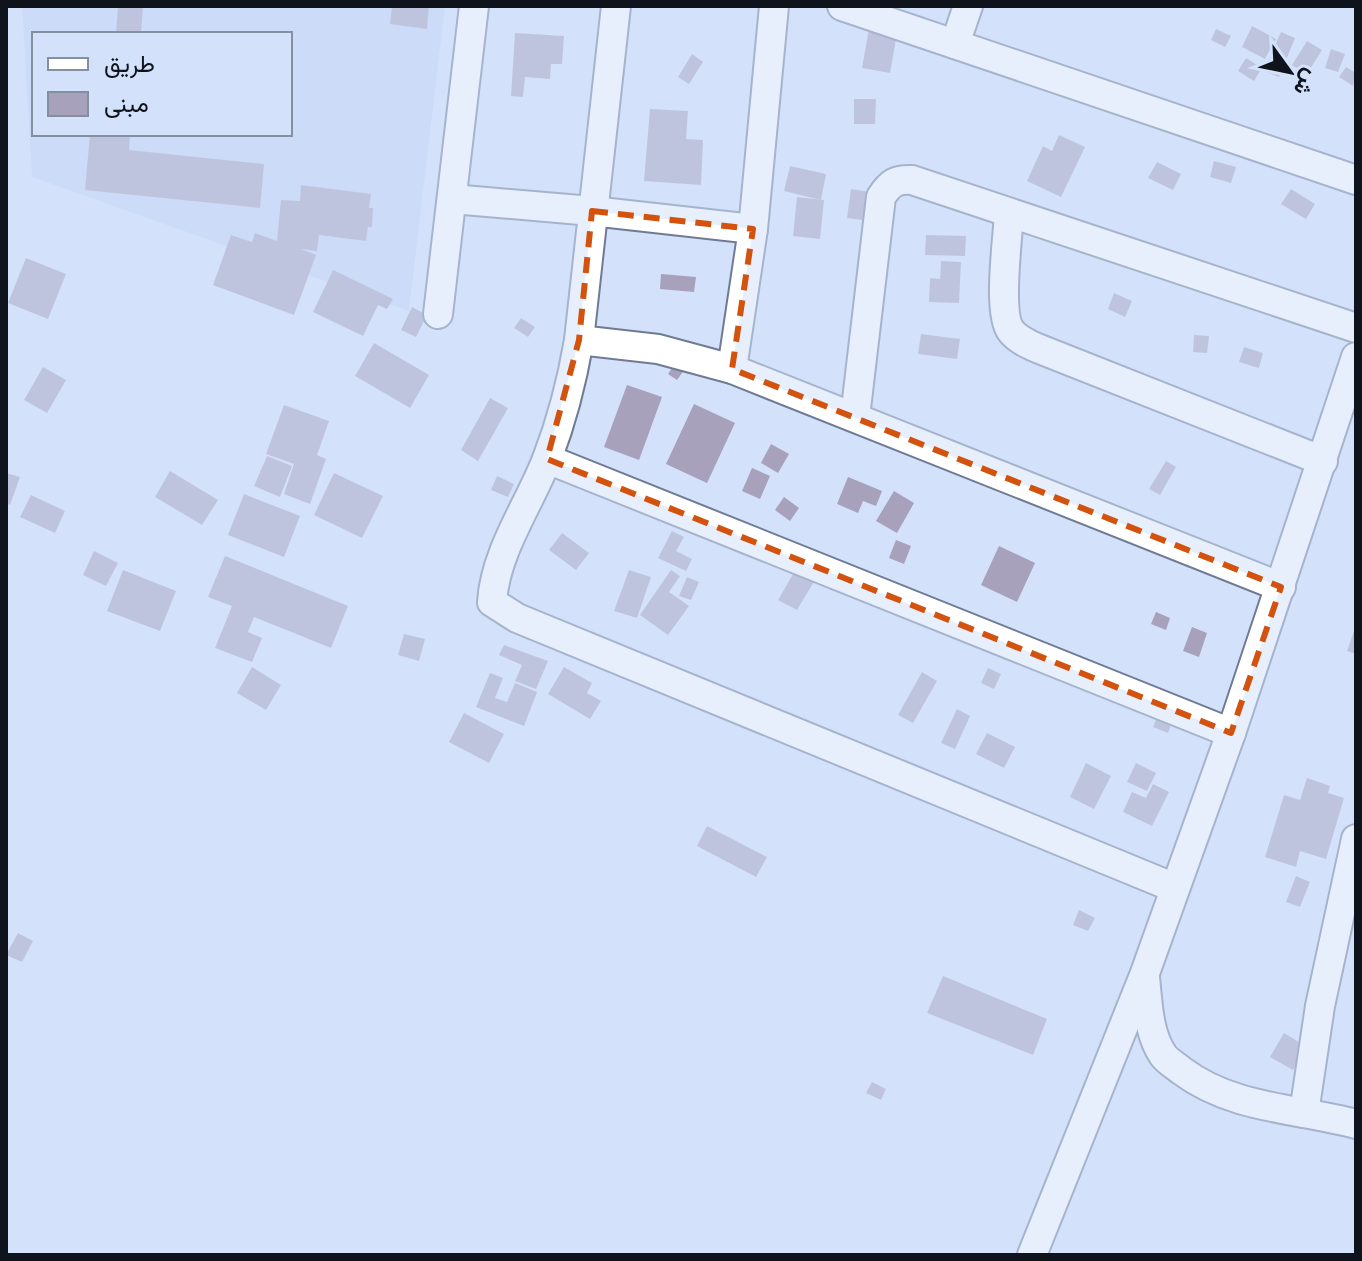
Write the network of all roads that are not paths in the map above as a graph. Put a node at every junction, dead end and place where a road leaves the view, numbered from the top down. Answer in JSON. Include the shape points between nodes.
{"nodes":[{"id":1,"x":474,"y":6,"type":"edge"},
{"id":2,"x":616,"y":6,"type":"edge"},
{"id":3,"x":774,"y":6,"type":"edge"},
{"id":4,"x":842,"y":6,"type":"edge"},
{"id":5,"x":968,"y":6,"type":"edge"},
{"id":6,"x":955,"y":44,"type":"junction"},
{"id":7,"x":1356,"y":180,"type":"edge"},
{"id":8,"x":452,"y":199,"type":"junction"},
{"id":9,"x":592,"y":211,"type":"junction"},
{"id":10,"x":1009,"y":213,"type":"junction"},
{"id":11,"x":753,"y":229,"type":"junction"},
{"id":12,"x":438,"y":314,"type":"dead end"},
{"id":13,"x":1356,"y":328,"type":"edge"},
{"id":14,"x":579,"y":340,"type":"junction"},
{"id":15,"x":1356,"y":357,"type":"edge"},
{"id":16,"x":732,"y":369,"type":"junction"},
{"id":17,"x":855,"y":417,"type":"junction"},
{"id":18,"x":547,"y":459,"type":"junction"},
{"id":19,"x":1323,"y":461,"type":"junction"},
{"id":20,"x":1281,"y":587,"type":"junction"},
{"id":21,"x":1231,"y":733,"type":"junction"},
{"id":22,"x":1356,"y":839,"type":"edge"},
{"id":23,"x":1175,"y":888,"type":"junction"},
{"id":24,"x":1145,"y":973,"type":"junction"},
{"id":25,"x":1304,"y":1113,"type":"junction"},
{"id":26,"x":1356,"y":1124,"type":"edge"},
{"id":27,"x":1032,"y":1255,"type":"edge"}],
"edges":[{"from":1,"to":8,"type":"street"},
{"from":2,"to":9,"type":"street"},
{"from":3,"to":11,"type":"street"},
{"from":4,"to":6,"type":"street"},
{"from":5,"to":6,"type":"street"},
{"from":6,"to":7,"type":"street"},
{"from":8,"to":9,"type":"street"},
{"from":8,"to":12,"type":"street"},
{"from":9,"to":11,"type":"street"},
{"from":9,"to":14,"type":"street"},
{"from":10,"to":13,"type":"street"},
{"from":10,"to":17,"type":"street","via":[[912,180],[889,184],[878,213]]},
{"from":10,"to":19,"type":"street","via":[[1004,290],[1006,320],[1014,335]]},
{"from":11,"to":16,"type":"street"},
{"from":14,"to":16,"type":"street","via":[[658,349]]},
{"from":14,"to":18,"type":"street","via":[[570,390]]},
{"from":15,"to":19,"type":"street"},
{"from":16,"to":17,"type":"street"},
{"from":17,"to":20,"type":"street"},
{"from":18,"to":21,"type":"street"},
{"from":18,"to":23,"type":"street","via":[[493,585],[492,602],[504,612]]},
{"from":19,"to":20,"type":"street"},
{"from":20,"to":21,"type":"street"},
{"from":21,"to":23,"type":"street"},
{"from":22,"to":25,"type":"street","via":[[1320,1006]]},
{"from":23,"to":24,"type":"street"},
{"from":24,"to":25,"type":"street","via":[[1150,1024],[1163,1057],[1222,1094]]},
{"from":24,"to":27,"type":"street"},
{"from":25,"to":26,"type":"street"}]}
